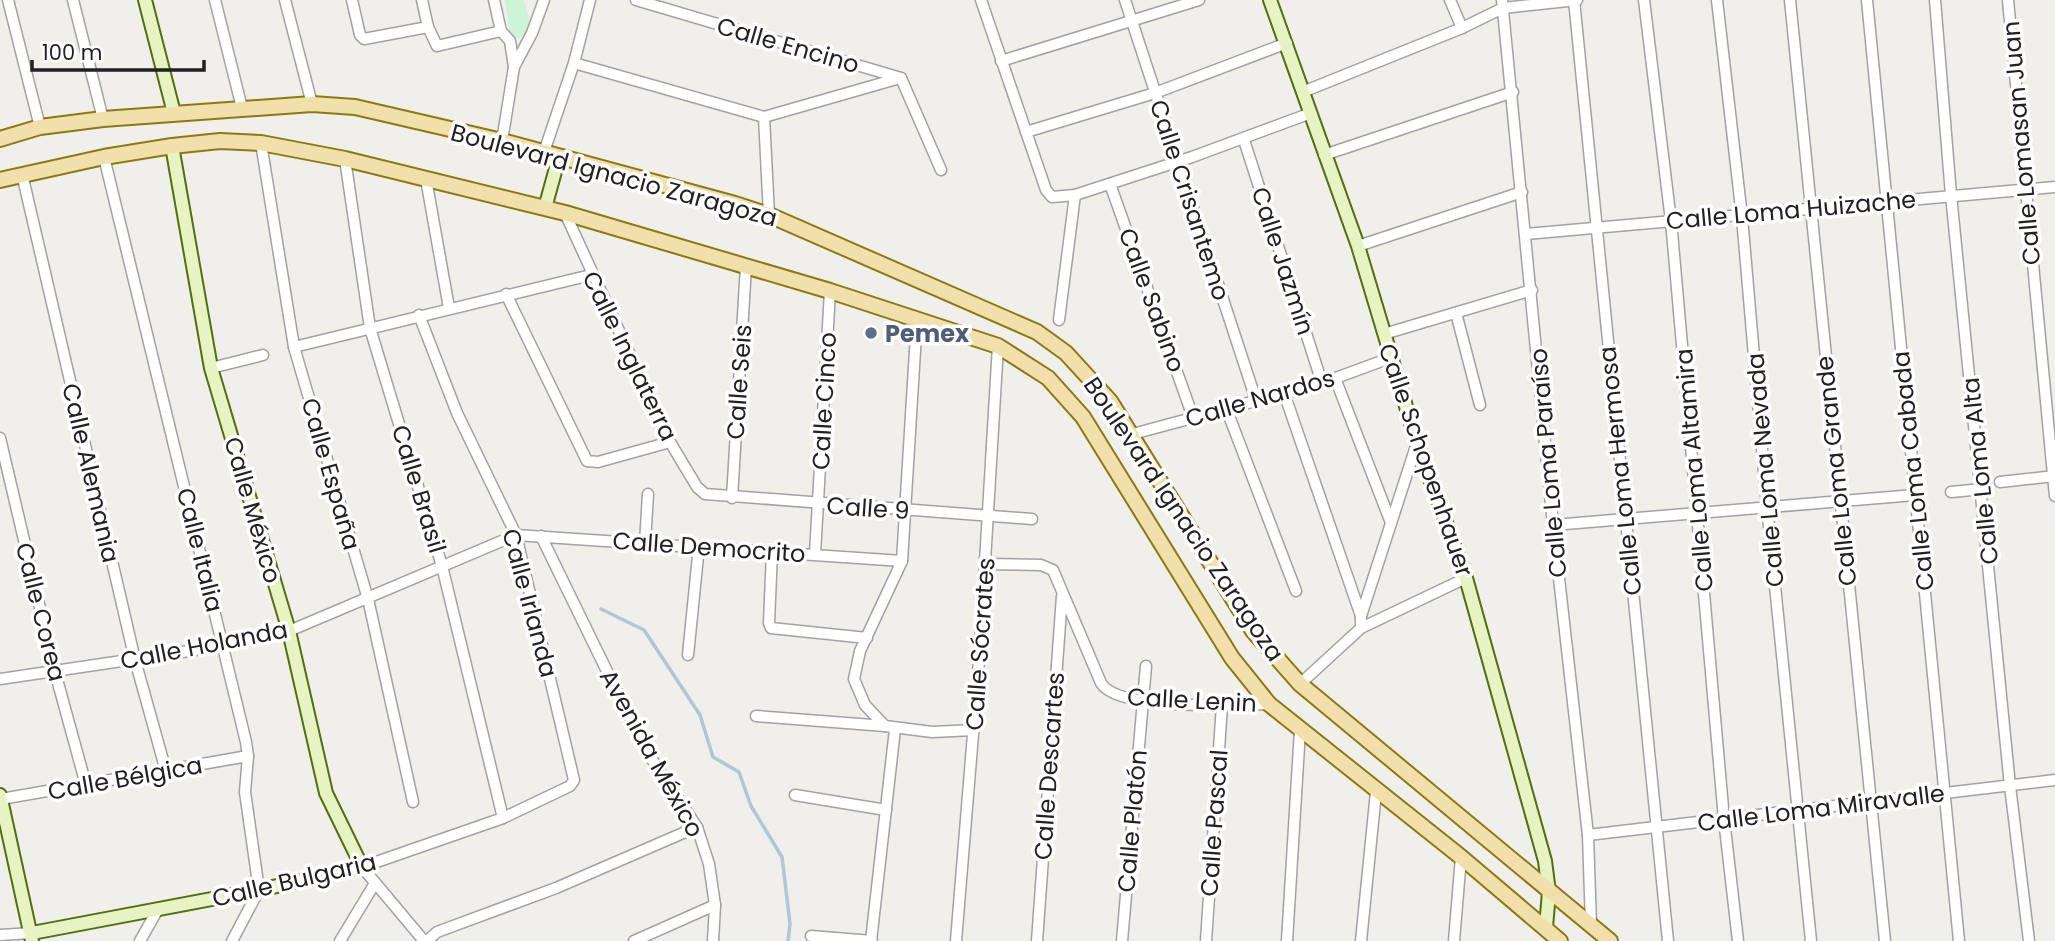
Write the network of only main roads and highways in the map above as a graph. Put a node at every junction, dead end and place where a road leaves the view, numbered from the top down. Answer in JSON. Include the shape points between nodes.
{"nodes":[{"id":1,"x":0,"y":139,"type":"edge"},
{"id":2,"x":0,"y":180,"type":"edge"},
{"id":3,"x":1545,"y":934,"type":"edge"},
{"id":4,"x":1560,"y":941,"type":"edge"},
{"id":5,"x":1610,"y":941,"type":"edge"}],
"edges":[{"from":1,"to":5,"type":"main road","name":"Boulevard Ignacio Zaragoza","via":[[40,127],[103,119],[312,104],[355,107],[502,141],[769,215],[1037,332],[1066,353],[1110,401],[1254,631],[1300,684]]},
{"from":2,"to":3,"type":"main road","name":"Boulevard Ignacio Zaragoza","via":[[172,146],[220,141],[261,144],[345,159],[565,213],[998,346],[1048,378],[1083,416],[1233,659],[1269,704],[1461,857]]},
{"from":3,"to":4,"type":"main road","name":"Boulevard Ignacio Zaragoza"}]}
